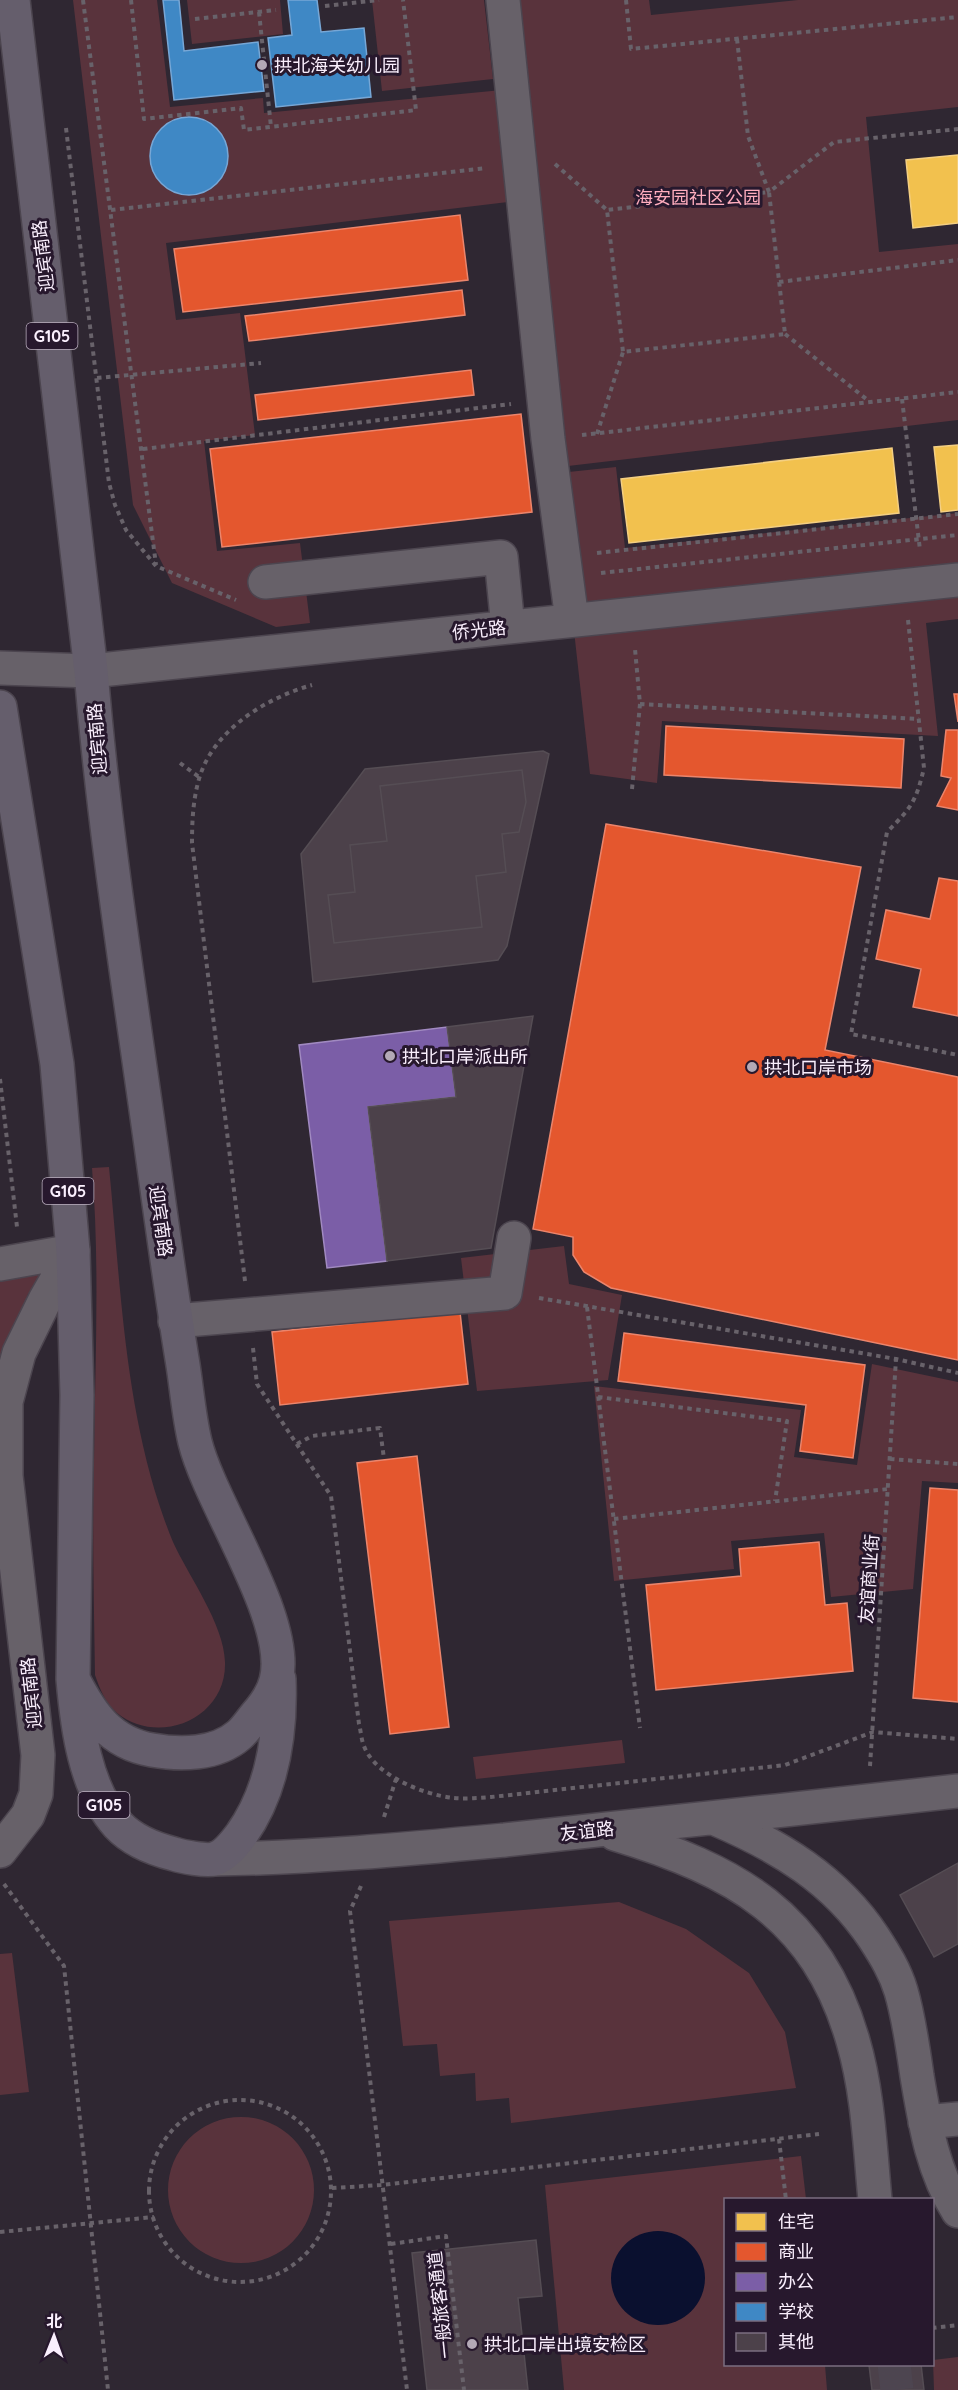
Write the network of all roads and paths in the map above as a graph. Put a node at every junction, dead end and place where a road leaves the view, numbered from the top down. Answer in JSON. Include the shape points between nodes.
{"nodes":[{"id":1,"x":13,"y":0,"type":"edge"},
{"id":2,"x":83,"y":0,"type":"edge"},
{"id":3,"x":131,"y":0,"type":"edge"},
{"id":4,"x":379,"y":0,"type":"edge"},
{"id":5,"x":403,"y":0,"type":"edge"},
{"id":6,"x":503,"y":0,"type":"edge"},
{"id":7,"x":626,"y":0,"type":"edge"},
{"id":8,"x":325,"y":6,"type":"dead end"},
{"id":9,"x":276,"y":10,"type":"dead end"},
{"id":10,"x":259,"y":12,"type":"junction"},
{"id":11,"x":958,"y":17,"type":"edge"},
{"id":12,"x":195,"y":19,"type":"dead end"},
{"id":13,"x":737,"y":39,"type":"junction"},
{"id":14,"x":65,"y":118,"type":"dead end"},
{"id":15,"x":271,"y":127,"type":"junction"},
{"id":16,"x":958,"y":129,"type":"edge"},
{"id":17,"x":520,"y":164,"type":"junction"},
{"id":18,"x":769,"y":192,"type":"junction"},
{"id":19,"x":111,"y":210,"type":"junction"},
{"id":20,"x":606,"y":210,"type":"junction"},
{"id":21,"x":958,"y":260,"type":"edge"},
{"id":22,"x":779,"y":282,"type":"junction"},
{"id":23,"x":785,"y":334,"type":"junction"},
{"id":24,"x":623,"y":352,"type":"junction"},
{"id":25,"x":261,"y":363,"type":"dead end"},
{"id":26,"x":133,"y":373,"type":"junction"},
{"id":27,"x":96,"y":378,"type":"junction"},
{"id":28,"x":958,"y":392,"type":"edge"},
{"id":29,"x":902,"y":399,"type":"junction"},
{"id":30,"x":870,"y":402,"type":"junction"},
{"id":31,"x":511,"y":404,"type":"dead end"},
{"id":32,"x":597,"y":434,"type":"junction"},
{"id":33,"x":548,"y":439,"type":"junction"},
{"id":34,"x":143,"y":449,"type":"junction"},
{"id":35,"x":958,"y":514,"type":"edge"},
{"id":36,"x":916,"y":519,"type":"junction"},
{"id":37,"x":958,"y":535,"type":"edge"},
{"id":38,"x":918,"y":539,"type":"junction"},
{"id":39,"x":156,"y":566,"type":"junction"},
{"id":40,"x":565,"y":567,"type":"junction"},
{"id":41,"x":958,"y":580,"type":"edge"},
{"id":42,"x":914,"y":584,"type":"junction"},
{"id":43,"x":255,"y":592,"type":"joint"},
{"id":44,"x":572,"y":620,"type":"junction"},
{"id":45,"x":918,"y":620,"type":"dead end"},
{"id":46,"x":909,"y":621,"type":"junction"},
{"id":47,"x":897,"y":622,"type":"dead end"},
{"id":48,"x":508,"y":627,"type":"junction"},
{"id":49,"x":634,"y":646,"type":"dead end"},
{"id":50,"x":0,"y":668,"type":"edge"},
{"id":51,"x":91,"y":671,"type":"junction"},
{"id":52,"x":314,"y":685,"type":"dead end"},
{"id":53,"x":640,"y":704,"type":"junction"},
{"id":54,"x":0,"y":707,"type":"edge"},
{"id":55,"x":919,"y":719,"type":"junction"},
{"id":56,"x":180,"y":763,"type":"dead end"},
{"id":57,"x":199,"y":777,"type":"junction"},
{"id":58,"x":632,"y":789,"type":"dead end"},
{"id":59,"x":958,"y":1055,"type":"edge"},
{"id":60,"x":0,"y":1079,"type":"edge"},
{"id":61,"x":514,"y":1238,"type":"dead end"},
{"id":62,"x":73,"y":1251,"type":"junction"},
{"id":63,"x":10,"y":1262,"type":"edge"},
{"id":64,"x":506,"y":1293,"type":"junction"},
{"id":65,"x":587,"y":1307,"type":"junction"},
{"id":66,"x":249,"y":1315,"type":"junction"},
{"id":67,"x":175,"y":1321,"type":"junction"},
{"id":68,"x":896,"y":1359,"type":"junction"},
{"id":69,"x":958,"y":1373,"type":"edge"},
{"id":70,"x":598,"y":1397,"type":"junction"},
{"id":71,"x":297,"y":1444,"type":"junction"},
{"id":72,"x":384,"y":1459,"type":"dead end"},
{"id":73,"x":890,"y":1459,"type":"junction"},
{"id":74,"x":958,"y":1464,"type":"edge"},
{"id":75,"x":888,"y":1489,"type":"junction"},
{"id":76,"x":775,"y":1501,"type":"junction"},
{"id":77,"x":614,"y":1519,"type":"junction"},
{"id":78,"x":277,"y":1669,"type":"junction"},
{"id":79,"x":73,"y":1680,"type":"junction"},
{"id":80,"x":640,"y":1728,"type":"dead end"},
{"id":81,"x":873,"y":1732,"type":"junction"},
{"id":82,"x":958,"y":1739,"type":"edge"},
{"id":83,"x":396,"y":1779,"type":"junction"},
{"id":84,"x":958,"y":1791,"type":"edge"},
{"id":85,"x":867,"y":1800,"type":"junction"},
{"id":86,"x":714,"y":1818,"type":"junction"},
{"id":87,"x":602,"y":1830,"type":"junction"},
{"id":88,"x":0,"y":1851,"type":"edge"},
{"id":89,"x":373,"y":1852,"type":"junction"},
{"id":90,"x":214,"y":1859,"type":"junction"},
{"id":91,"x":0,"y":1879,"type":"edge"},
{"id":92,"x":958,"y":2118,"type":"edge"},
{"id":93,"x":925,"y":2122,"type":"junction"},
{"id":94,"x":819,"y":2134,"type":"dead end"},
{"id":95,"x":779,"y":2139,"type":"junction"},
{"id":96,"x":382,"y":2185,"type":"junction"},
{"id":97,"x":332,"y":2188,"type":"junction"},
{"id":98,"x":786,"y":2198,"type":"edge"},
{"id":99,"x":875,"y":2198,"type":"edge"},
{"id":100,"x":956,"y":2203,"type":"edge"},
{"id":101,"x":154,"y":2217,"type":"junction"},
{"id":102,"x":90,"y":2223,"type":"junction"},
{"id":103,"x":0,"y":2232,"type":"edge"},
{"id":104,"x":391,"y":2244,"type":"junction"},
{"id":105,"x":958,"y":2325,"type":"edge"},
{"id":106,"x":934,"y":2328,"type":"edge"},
{"id":107,"x":108,"y":2390,"type":"edge"},
{"id":108,"x":407,"y":2390,"type":"edge"},
{"id":109,"x":464,"y":2390,"type":"edge"}],
"edges":[{"from":1,"to":51,"type":"highway","name":"迎宾南路","number":"G105"},
{"from":2,"to":19,"type":"path"},
{"from":3,"to":15,"type":"path","via":[[144,118],[241,108],[244,130]]},
{"from":4,"to":8,"type":"path"},
{"from":5,"to":15,"type":"path","via":[[416,110]]},
{"from":6,"to":17,"type":"street"},
{"from":7,"to":13,"type":"path","via":[[631,50]]},
{"from":9,"to":10,"type":"path"},
{"from":10,"to":12,"type":"path"},
{"from":10,"to":15,"type":"path"},
{"from":11,"to":13,"type":"path"},
{"from":13,"to":18,"type":"path","via":[[748,136]]},
{"from":14,"to":27,"type":"path"},
{"from":16,"to":18,"type":"path","via":[[834,142]]},
{"from":17,"to":19,"type":"path"},
{"from":17,"to":20,"type":"path","via":[[551,160]]},
{"from":17,"to":33,"type":"street"},
{"from":18,"to":20,"type":"path"},
{"from":18,"to":22,"type":"path"},
{"from":19,"to":26,"type":"path"},
{"from":20,"to":24,"type":"path"},
{"from":21,"to":22,"type":"path"},
{"from":22,"to":23,"type":"path"},
{"from":23,"to":24,"type":"path"},
{"from":23,"to":30,"type":"path"},
{"from":24,"to":32,"type":"path"},
{"from":25,"to":26,"type":"path"},
{"from":26,"to":27,"type":"path"},
{"from":26,"to":34,"type":"path"},
{"from":27,"to":39,"type":"path","via":[[115,505],[126,530]]},
{"from":28,"to":29,"type":"path"},
{"from":29,"to":30,"type":"path"},
{"from":29,"to":36,"type":"path"},
{"from":30,"to":32,"type":"path"},
{"from":31,"to":34,"type":"path"},
{"from":32,"to":33,"type":"path"},
{"from":33,"to":40,"type":"street"},
{"from":34,"to":39,"type":"path"},
{"from":35,"to":36,"type":"path"},
{"from":36,"to":38,"type":"path"},
{"from":36,"to":40,"type":"path"},
{"from":37,"to":38,"type":"path"},
{"from":38,"to":40,"type":"path"},
{"from":38,"to":42,"type":"path"},
{"from":39,"to":43,"type":"path"},
{"from":40,"to":44,"type":"street"},
{"from":41,"to":42,"type":"street","name":"侨光路"},
{"from":42,"to":44,"type":"street","name":"侨光路"},
{"from":42,"to":46,"type":"path"},
{"from":43,"to":48,"type":"street","via":[[501,557]]},
{"from":44,"to":48,"type":"street","name":"侨光路"},
{"from":45,"to":46,"type":"path"},
{"from":46,"to":47,"type":"path"},
{"from":46,"to":55,"type":"path"},
{"from":48,"to":51,"type":"street","name":"侨光路"},
{"from":49,"to":53,"type":"path"},
{"from":50,"to":51,"type":"street","name":"侨光路"},
{"from":51,"to":67,"type":"highway","name":"迎宾南路","number":"G105","via":[[99,777]]},
{"from":52,"to":57,"type":"path","via":[[286,693],[250,712],[215,746]]},
{"from":53,"to":55,"type":"path"},
{"from":53,"to":58,"type":"path"},
{"from":54,"to":62,"type":"highway","number":"G105","via":[[57,1064]]},
{"from":55,"to":59,"type":"path","via":[[924,768],[909,811],[887,832],[851,1034]]},
{"from":56,"to":57,"type":"path"},
{"from":57,"to":66,"type":"path","via":[[192,843]]},
{"from":60,"to":63,"type":"path"},
{"from":61,"to":64,"type":"street"},
{"from":62,"to":63,"type":"street"},
{"from":62,"to":79,"type":"highway","number":"G105","via":[[77,1406]]},
{"from":62,"to":88,"type":"street","name":"迎宾南路","via":[[19,1353],[6,1402],[6,1476],[38,1755],[36,1794],[28,1815]]},
{"from":64,"to":65,"type":"path"},
{"from":64,"to":66,"type":"street"},
{"from":65,"to":68,"type":"path"},
{"from":65,"to":70,"type":"path"},
{"from":66,"to":67,"type":"street"},
{"from":66,"to":71,"type":"path","via":[[257,1384]]},
{"from":67,"to":78,"type":"highway","name":"迎宾南路","number":"G105","via":[[195,1443],[272,1624]]},
{"from":68,"to":69,"type":"path"},
{"from":68,"to":73,"type":"path","name":"友谊商业街"},
{"from":70,"to":76,"type":"path","via":[[787,1421]]},
{"from":70,"to":77,"type":"path"},
{"from":71,"to":72,"type":"path","via":[[312,1436],[380,1428]]},
{"from":71,"to":83,"type":"path","via":[[330,1496],[364,1747],[372,1760]]},
{"from":73,"to":74,"type":"path"},
{"from":73,"to":75,"type":"path","name":"友谊商业街"},
{"from":75,"to":76,"type":"path"},
{"from":75,"to":81,"type":"path","name":"友谊商业街"},
{"from":76,"to":77,"type":"path"},
{"from":77,"to":80,"type":"path"},
{"from":78,"to":79,"type":"highway","via":[[262,1708],[238,1736],[212,1749],[188,1753],[144,1749],[123,1741],[89,1711]]},
{"from":78,"to":90,"type":"highway","number":"G105","via":[[280,1701],[270,1772],[254,1816],[233,1846]]},
{"from":79,"to":90,"type":"highway","number":"G105","via":[[76,1716],[87,1763],[106,1808],[118,1825],[153,1848],[183,1857]]},
{"from":81,"to":82,"type":"path"},
{"from":81,"to":83,"type":"path","via":[[785,1765],[491,1797],[430,1794]]},
{"from":81,"to":85,"type":"path","name":"友谊商业街"},
{"from":83,"to":89,"type":"path"},
{"from":84,"to":85,"type":"street","name":"友谊路"},
{"from":85,"to":86,"type":"street","name":"友谊路"},
{"from":86,"to":87,"type":"street","name":"友谊路"},
{"from":86,"to":93,"type":"street","via":[[774,1846],[817,1874],[870,1932],[901,1991]]},
{"from":87,"to":89,"type":"street","name":"友谊路"},
{"from":87,"to":99,"type":"street","via":[[663,1848],[743,1887],[777,1911],[800,1937],[829,1980],[854,2043],[864,2091]]},
{"from":89,"to":90,"type":"street","name":"友谊路"},
{"from":89,"to":96,"type":"path","via":[[350,1911]]},
{"from":91,"to":102,"type":"path","via":[[64,1966]]},
{"from":92,"to":93,"type":"street"},
{"from":93,"to":100,"type":"street","via":[[936,2164]]},
{"from":94,"to":95,"type":"path"},
{"from":95,"to":96,"type":"path"},
{"from":95,"to":98,"type":"path"},
{"from":96,"to":97,"type":"path"},
{"from":96,"to":104,"type":"path"},
{"from":97,"to":101,"type":"path","via":[[327,2218],[313,2246],[291,2267],[263,2279],[232,2282],[202,2274],[177,2257],[158,2233]]},
{"from":97,"to":101,"type":"path","via":[[326,2158],[310,2132],[286,2112],[259,2102],[230,2100],[202,2108],[177,2124],[160,2147],[150,2175],[149,2204]]},
{"from":101,"to":102,"type":"path"},
{"from":102,"to":103,"type":"path"},
{"from":102,"to":107,"type":"path"},
{"from":104,"to":108,"type":"path"},
{"from":104,"to":109,"type":"path","name":"一般旅客通道","via":[[446,2236]]},
{"from":105,"to":106,"type":"path"}]}
